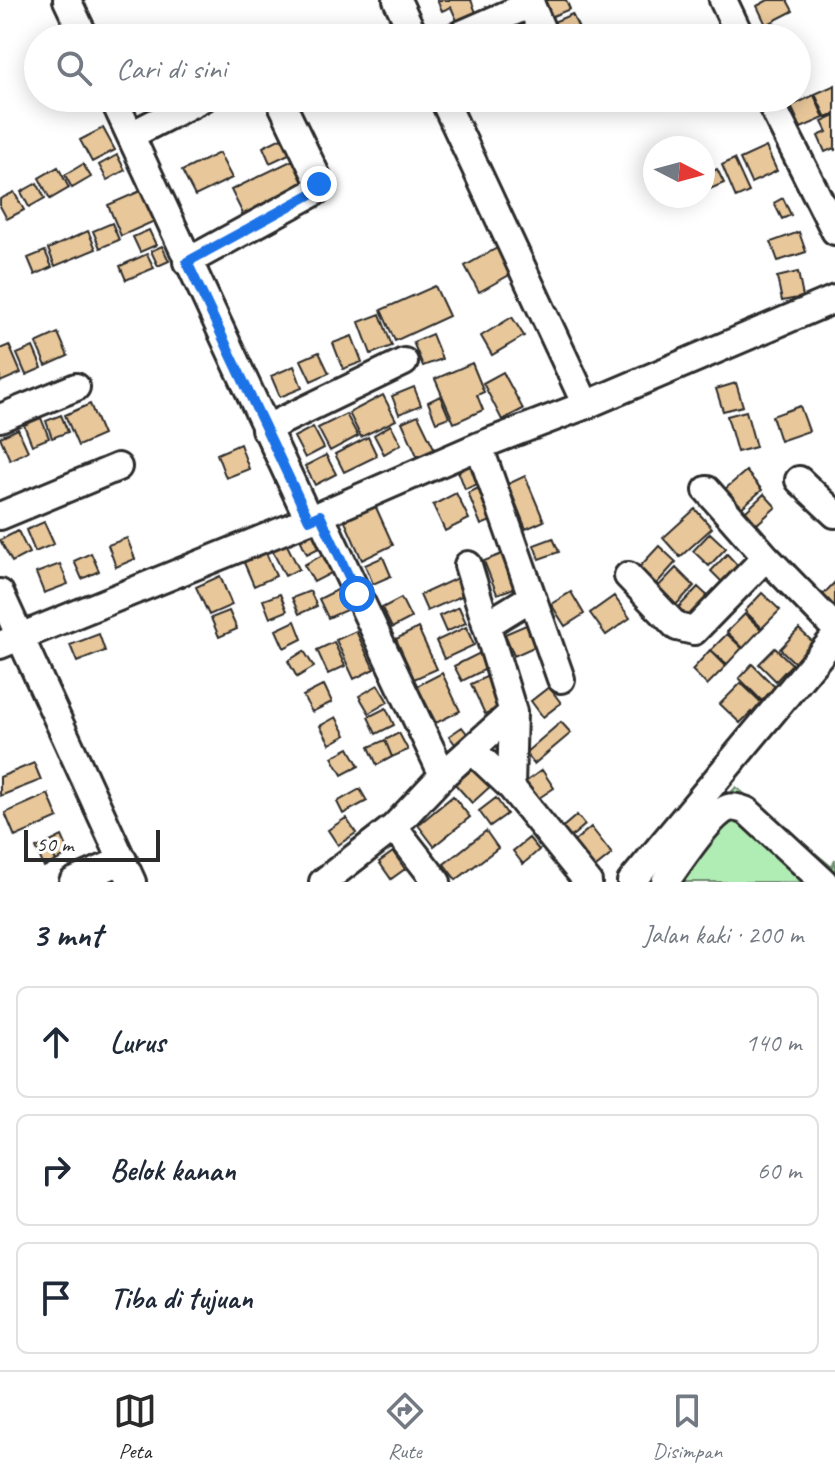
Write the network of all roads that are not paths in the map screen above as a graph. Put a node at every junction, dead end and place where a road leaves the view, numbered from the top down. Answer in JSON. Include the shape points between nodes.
{"nodes":[{"id":1,"x":67,"y":0,"type":"edge"},
{"id":2,"x":397,"y":0,"type":"edge"},
{"id":3,"x":723,"y":0,"type":"edge"},
{"id":4,"x":530,"y":2,"type":"edge"},
{"id":5,"x":78,"y":24,"type":"edge"},
{"id":6,"x":408,"y":24,"type":"edge"},
{"id":7,"x":483,"y":24,"type":"edge"},
{"id":8,"x":539,"y":24,"type":"edge"},
{"id":9,"x":734,"y":24,"type":"edge"},
{"id":10,"x":120,"y":112,"type":"edge"},
{"id":11,"x":176,"y":112,"type":"edge"},
{"id":12,"x":286,"y":112,"type":"edge"},
{"id":13,"x":450,"y":112,"type":"edge"},
{"id":14,"x":775,"y":112,"type":"edge"},
{"id":15,"x":131,"y":135,"type":"junction"},
{"id":16,"x":835,"y":231,"type":"edge"},
{"id":17,"x":187,"y":262,"type":"junction"},
{"id":18,"x":835,"y":299,"type":"edge"},
{"id":19,"x":404,"y":362,"type":"dead end"},
{"id":20,"x":76,"y":387,"type":"dead end"},
{"id":21,"x":586,"y":405,"type":"junction"},
{"id":22,"x":0,"y":418,"type":"edge"},
{"id":23,"x":265,"y":429,"type":"junction"},
{"id":24,"x":479,"y":446,"type":"junction"},
{"id":25,"x":118,"y":467,"type":"dead end"},
{"id":26,"x":799,"y":480,"type":"dead end"},
{"id":27,"x":707,"y":490,"type":"dead end"},
{"id":28,"x":835,"y":514,"type":"edge"},
{"id":29,"x":0,"y":516,"type":"edge"},
{"id":30,"x":314,"y":518,"type":"junction"},
{"id":31,"x":766,"y":557,"type":"junction"},
{"id":32,"x":468,"y":565,"type":"dead end"},
{"id":33,"x":628,"y":576,"type":"dead end"},
{"id":34,"x":0,"y":593,"type":"edge"},
{"id":35,"x":532,"y":597,"type":"junction"},
{"id":36,"x":486,"y":625,"type":"junction"},
{"id":37,"x":835,"y":628,"type":"edge"},
{"id":38,"x":835,"y":637,"type":"edge"},
{"id":39,"x":10,"y":641,"type":"edge"},
{"id":40,"x":561,"y":679,"type":"dead end"},
{"id":41,"x":513,"y":712,"type":"junction"},
{"id":42,"x":472,"y":750,"type":"junction"},
{"id":43,"x":443,"y":775,"type":"junction"},
{"id":44,"x":511,"y":787,"type":"junction"},
{"id":45,"x":394,"y":827,"type":"junction"},
{"id":46,"x":128,"y":871,"type":"edge"},
{"id":47,"x":73,"y":882,"type":"edge"},
{"id":48,"x":323,"y":882,"type":"edge"},
{"id":49,"x":437,"y":882,"type":"edge"},
{"id":50,"x":588,"y":882,"type":"edge"},
{"id":51,"x":631,"y":882,"type":"edge"},
{"id":52,"x":665,"y":882,"type":"edge"},
{"id":53,"x":824,"y":882,"type":"edge"}],
"edges":[{"from":1,"to":5,"type":"street"},
{"from":2,"to":6,"type":"street"},
{"from":3,"to":9,"type":"street"},
{"from":4,"to":7,"type":"street"},
{"from":4,"to":8,"type":"street"},
{"from":10,"to":15,"type":"street"},
{"from":11,"to":15,"type":"street"},
{"from":12,"to":17,"type":"street","via":[[318,179],[315,192]]},
{"from":13,"to":21,"type":"street"},
{"from":14,"to":16,"type":"street"},
{"from":15,"to":17,"type":"street"},
{"from":17,"to":23,"type":"street"},
{"from":18,"to":21,"type":"street"},
{"from":19,"to":23,"type":"street"},
{"from":20,"to":22,"type":"street"},
{"from":21,"to":24,"type":"street"},
{"from":23,"to":30,"type":"street"},
{"from":24,"to":30,"type":"street"},
{"from":24,"to":35,"type":"street"},
{"from":25,"to":29,"type":"street"},
{"from":26,"to":28,"type":"street"},
{"from":27,"to":31,"type":"street"},
{"from":30,"to":39,"type":"street"},
{"from":30,"to":43,"type":"street"},
{"from":31,"to":33,"type":"street","via":[[694,631],[677,627]]},
{"from":31,"to":37,"type":"street"},
{"from":32,"to":36,"type":"street"},
{"from":34,"to":39,"type":"street"},
{"from":35,"to":36,"type":"street"},
{"from":35,"to":40,"type":"street"},
{"from":36,"to":41,"type":"street"},
{"from":38,"to":51,"type":"street"},
{"from":39,"to":46,"type":"street"},
{"from":41,"to":42,"type":"street"},
{"from":41,"to":44,"type":"street"},
{"from":42,"to":43,"type":"street"},
{"from":42,"to":44,"type":"street"},
{"from":43,"to":45,"type":"street"},
{"from":44,"to":50,"type":"street"},
{"from":45,"to":48,"type":"street"},
{"from":45,"to":49,"type":"street"},
{"from":46,"to":47,"type":"street"},
{"from":52,"to":53,"type":"street","via":[[712,821],[736,808],[747,811]]}]}
